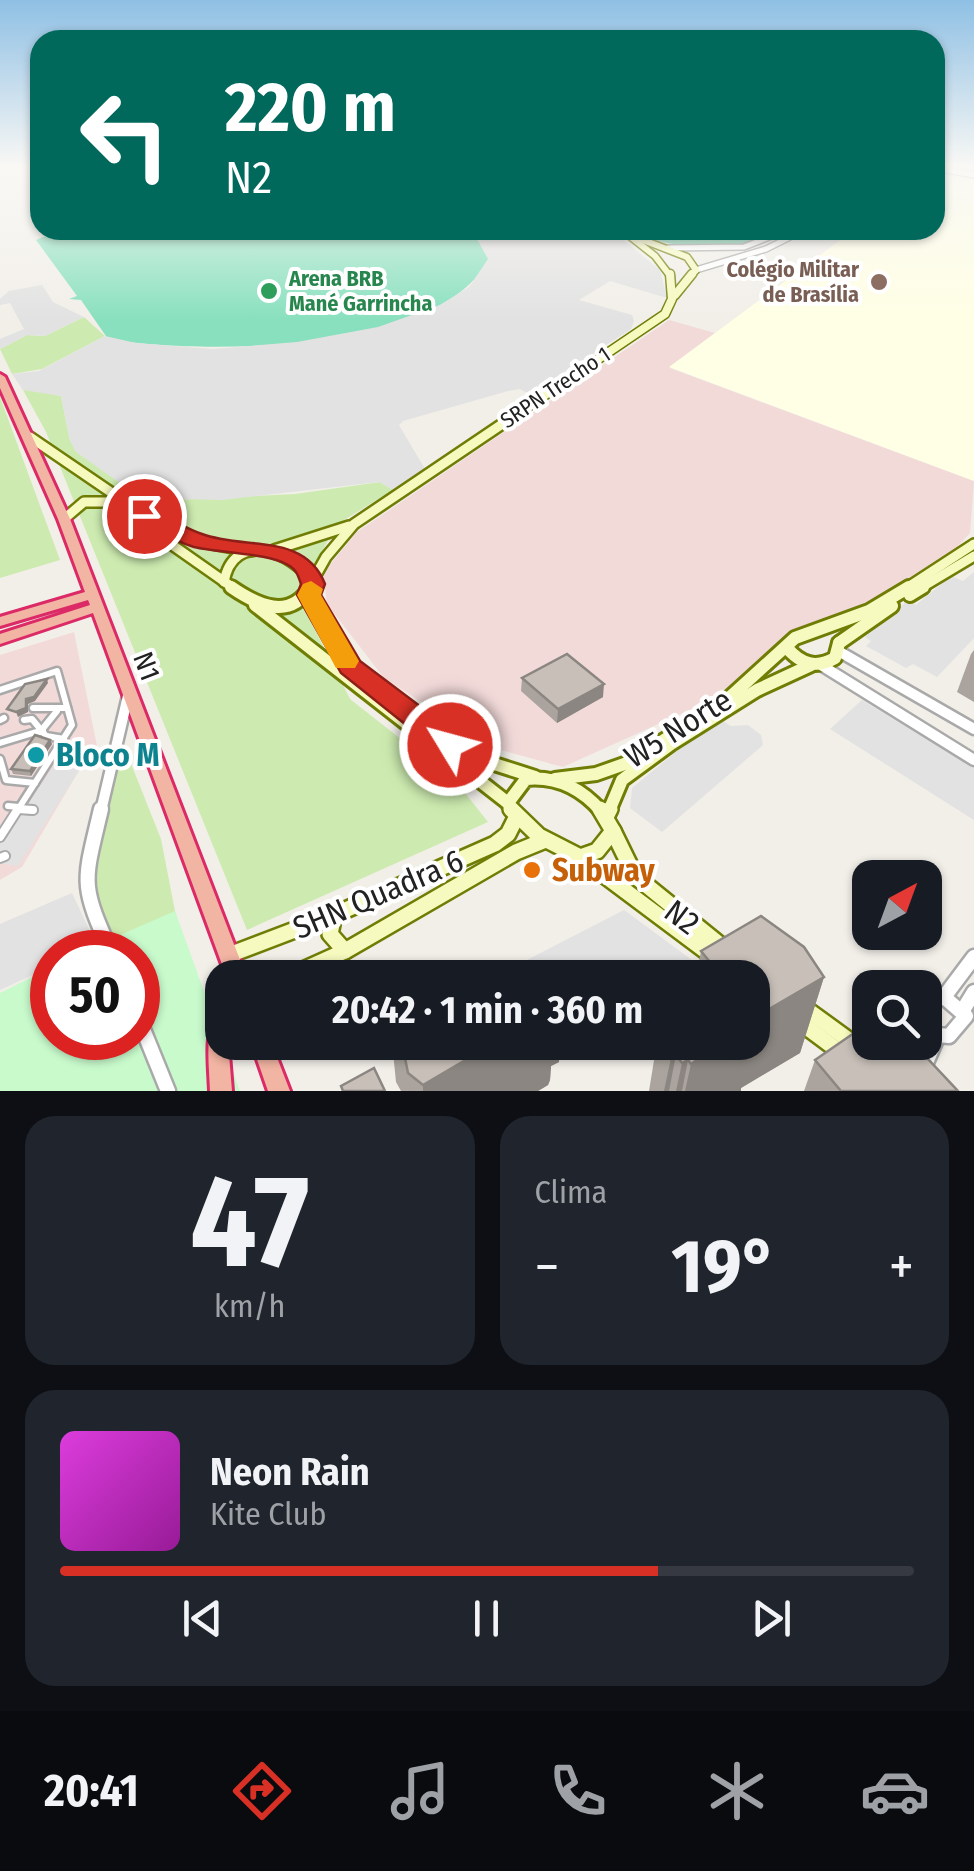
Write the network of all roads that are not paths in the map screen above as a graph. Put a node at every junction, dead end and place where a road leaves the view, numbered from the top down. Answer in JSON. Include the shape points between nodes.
{"nodes":[{"id":1,"x":634,"y":240,"type":"edge"},
{"id":2,"x":645,"y":240,"type":"edge"},
{"id":3,"x":767,"y":240,"type":"edge"},
{"id":4,"x":787,"y":240,"type":"edge"},
{"id":5,"x":656,"y":244,"type":"junction"},
{"id":6,"x":667,"y":248,"type":"junction"},
{"id":7,"x":682,"y":248,"type":"junction"},
{"id":8,"x":646,"y":249,"type":"junction"},
{"id":9,"x":706,"y":266,"type":"joint"},
{"id":10,"x":670,"y":272,"type":"junction"},
{"id":11,"x":694,"y":273,"type":"junction"},
{"id":12,"x":675,"y":295,"type":"junction"},
{"id":13,"x":0,"y":377,"type":"edge"},
{"id":14,"x":30,"y":437,"type":"junction"},
{"id":15,"x":64,"y":519,"type":"junction"},
{"id":16,"x":354,"y":524,"type":"junction"},
{"id":17,"x":974,"y":544,"type":"edge"},
{"id":18,"x":250,"y":551,"type":"junction"},
{"id":19,"x":271,"y":551,"type":"junction"},
{"id":20,"x":974,"y":556,"type":"edge"},
{"id":21,"x":224,"y":582,"type":"junction"},
{"id":22,"x":311,"y":589,"type":"junction"},
{"id":23,"x":94,"y":600,"type":"junction"},
{"id":24,"x":250,"y":601,"type":"junction"},
{"id":25,"x":0,"y":622,"type":"edge"},
{"id":26,"x":813,"y":630,"type":"junction"},
{"id":27,"x":0,"y":638,"type":"edge"},
{"id":28,"x":839,"y":647,"type":"junction"},
{"id":29,"x":787,"y":648,"type":"junction"},
{"id":30,"x":816,"y":665,"type":"junction"},
{"id":31,"x":0,"y":690,"type":"edge"},
{"id":32,"x":128,"y":696,"type":"junction"},
{"id":33,"x":33,"y":708,"type":"dead end"},
{"id":34,"x":67,"y":708,"type":"junction"},
{"id":35,"x":57,"y":711,"type":"junction"},
{"id":36,"x":24,"y":720,"type":"dead end"},
{"id":37,"x":974,"y":728,"type":"edge"},
{"id":38,"x":39,"y":733,"type":"junction"},
{"id":39,"x":59,"y":738,"type":"junction"},
{"id":40,"x":0,"y":743,"type":"edge"},
{"id":41,"x":0,"y":760,"type":"edge"},
{"id":42,"x":974,"y":760,"type":"edge"},
{"id":43,"x":536,"y":777,"type":"junction"},
{"id":44,"x":554,"y":779,"type":"junction"},
{"id":45,"x":35,"y":783,"type":"junction"},
{"id":46,"x":508,"y":803,"type":"junction"},
{"id":47,"x":8,"y":806,"type":"dead end"},
{"id":48,"x":19,"y":808,"type":"junction"},
{"id":49,"x":33,"y":810,"type":"dead end"},
{"id":50,"x":516,"y":818,"type":"junction"},
{"id":51,"x":0,"y":820,"type":"edge"},
{"id":52,"x":11,"y":820,"type":"junction"},
{"id":53,"x":610,"y":823,"type":"junction"},
{"id":54,"x":0,"y":837,"type":"edge"},
{"id":55,"x":543,"y":841,"type":"junction"},
{"id":56,"x":580,"y":857,"type":"junction"},
{"id":57,"x":334,"y":915,"type":"junction"},
{"id":58,"x":100,"y":930,"type":"edge"},
{"id":59,"x":345,"y":950,"type":"junction"},
{"id":60,"x":229,"y":955,"type":"junction"},
{"id":61,"x":974,"y":957,"type":"edge"},
{"id":62,"x":231,"y":960,"type":"edge"},
{"id":63,"x":324,"y":960,"type":"edge"},
{"id":64,"x":974,"y":992,"type":"edge"},
{"id":65,"x":944,"y":997,"type":"joint"},
{"id":66,"x":963,"y":1010,"type":"junction"},
{"id":67,"x":942,"y":1035,"type":"edge"},
{"id":68,"x":852,"y":1041,"type":"edge"},
{"id":69,"x":155,"y":1060,"type":"edge"},
{"id":70,"x":219,"y":1060,"type":"edge"},
{"id":71,"x":268,"y":1060,"type":"edge"},
{"id":72,"x":852,"y":1060,"type":"edge"},
{"id":73,"x":853,"y":1060,"type":"edge"},
{"id":74,"x":925,"y":1060,"type":"edge"},
{"id":75,"x":864,"y":1070,"type":"edge"},
{"id":76,"x":930,"y":1079,"type":"edge"},
{"id":77,"x":168,"y":1091,"type":"edge"},
{"id":78,"x":221,"y":1091,"type":"edge"},
{"id":79,"x":280,"y":1091,"type":"edge"}],
"edges":[{"from":1,"to":8,"type":"main road"},
{"from":2,"to":5,"type":"main road"},
{"from":3,"to":7,"type":"street"},
{"from":4,"to":9,"type":"street"},
{"from":5,"to":6,"type":"main road"},
{"from":5,"to":7,"type":"main road"},
{"from":6,"to":7,"type":"street"},
{"from":6,"to":8,"type":"main road"},
{"from":6,"to":11,"type":"main road","via":[[687,256]]},
{"from":8,"to":10,"type":"main road"},
{"from":9,"to":11,"type":"main road","name":"SRPN Trecho 1"},
{"from":10,"to":11,"type":"main road"},
{"from":10,"to":12,"type":"main road"},
{"from":11,"to":12,"type":"main road","name":"SRPN Trecho 1"},
{"from":12,"to":16,"type":"main road","name":"SRPN Trecho 1","via":[[665,314]]},
{"from":13,"to":14,"type":"highway","name":"N1"},
{"from":14,"to":15,"type":"highway","name":"N1"},
{"from":14,"to":18,"type":"main road","via":[[159,525]]},
{"from":15,"to":21,"type":"main road","via":[[79,502],[111,502]]},
{"from":15,"to":23,"type":"highway","name":"N1"},
{"from":16,"to":19,"type":"main road","name":"SRPN Trecho 1"},
{"from":16,"to":22,"type":"main road","name":"SRPN Trecho 1","via":[[332,548]]},
{"from":17,"to":26,"type":"main road","name":"W5 Norte","via":[[869,611]]},
{"from":18,"to":19,"type":"main road"},
{"from":18,"to":21,"type":"main road","via":[[228,560]]},
{"from":19,"to":22,"type":"main road","via":[[308,569]]},
{"from":20,"to":28,"type":"main road"},
{"from":21,"to":24,"type":"main road"},
{"from":22,"to":24,"type":"main road","via":[[300,602],[275,608]]},
{"from":22,"to":43,"type":"main road","via":[[338,651],[366,682],[463,754]]},
{"from":23,"to":25,"type":"highway"},
{"from":23,"to":27,"type":"highway"},
{"from":23,"to":32,"type":"highway","name":"N1"},
{"from":24,"to":46,"type":"main road"},
{"from":26,"to":28,"type":"main road"},
{"from":26,"to":29,"type":"main road","name":"W5 Norte"},
{"from":28,"to":30,"type":"main road","name":"W5 Norte"},
{"from":28,"to":37,"type":"street"},
{"from":29,"to":30,"type":"main road"},
{"from":29,"to":44,"type":"main road","name":"W5 Norte","via":[[729,698],[630,762]]},
{"from":30,"to":42,"type":"street"},
{"from":30,"to":53,"type":"main road","name":"W5 Norte","via":[[756,690],[622,780]]},
{"from":31,"to":34,"type":"street","via":[[57,670]]},
{"from":32,"to":58,"type":"street","via":[[85,878]]},
{"from":32,"to":60,"type":"highway","name":"N1"},
{"from":33,"to":35,"type":"street"},
{"from":34,"to":35,"type":"street"},
{"from":34,"to":39,"type":"street","via":[[72,726]]},
{"from":35,"to":38,"type":"street"},
{"from":36,"to":38,"type":"street","via":[[32,719]]},
{"from":38,"to":39,"type":"street"},
{"from":38,"to":40,"type":"street"},
{"from":39,"to":45,"type":"street","via":[[55,758]]},
{"from":41,"to":45,"type":"street","via":[[6,780]]},
{"from":43,"to":44,"type":"main road"},
{"from":43,"to":46,"type":"main road","via":[[518,786]]},
{"from":44,"to":53,"type":"main road","via":[[572,786]]},
{"from":45,"to":48,"type":"street"},
{"from":46,"to":50,"type":"main road"},
{"from":47,"to":48,"type":"street"},
{"from":48,"to":49,"type":"street"},
{"from":48,"to":52,"type":"street"},
{"from":50,"to":55,"type":"main road","name":"N2"},
{"from":50,"to":57,"type":"main road","name":"SHN Quadra 6","via":[[495,844]]},
{"from":51,"to":52,"type":"street"},
{"from":52,"to":54,"type":"street"},
{"from":53,"to":56,"type":"main road","via":[[597,852]]},
{"from":53,"to":56,"type":"main road","name":"N2","via":[[635,876],[731,962]]},
{"from":55,"to":56,"type":"main road","name":"N2"},
{"from":55,"to":59,"type":"main road"},
{"from":57,"to":59,"type":"main road","via":[[330,934]]},
{"from":57,"to":60,"type":"main road","name":"SHN Quadra 6"},
{"from":59,"to":63,"type":"main road"},
{"from":60,"to":62,"type":"highway","name":"N1"},
{"from":61,"to":65,"type":"street"},
{"from":64,"to":66,"type":"street"},
{"from":65,"to":66,"type":"street"},
{"from":66,"to":67,"type":"street","via":[[955,1033]]},
{"from":68,"to":72,"type":"main road","via":[[792,1007]]},
{"from":69,"to":77,"type":"street"},
{"from":70,"to":78,"type":"highway"},
{"from":71,"to":79,"type":"highway"},
{"from":73,"to":75,"type":"main road"},
{"from":74,"to":76,"type":"street"}]}
